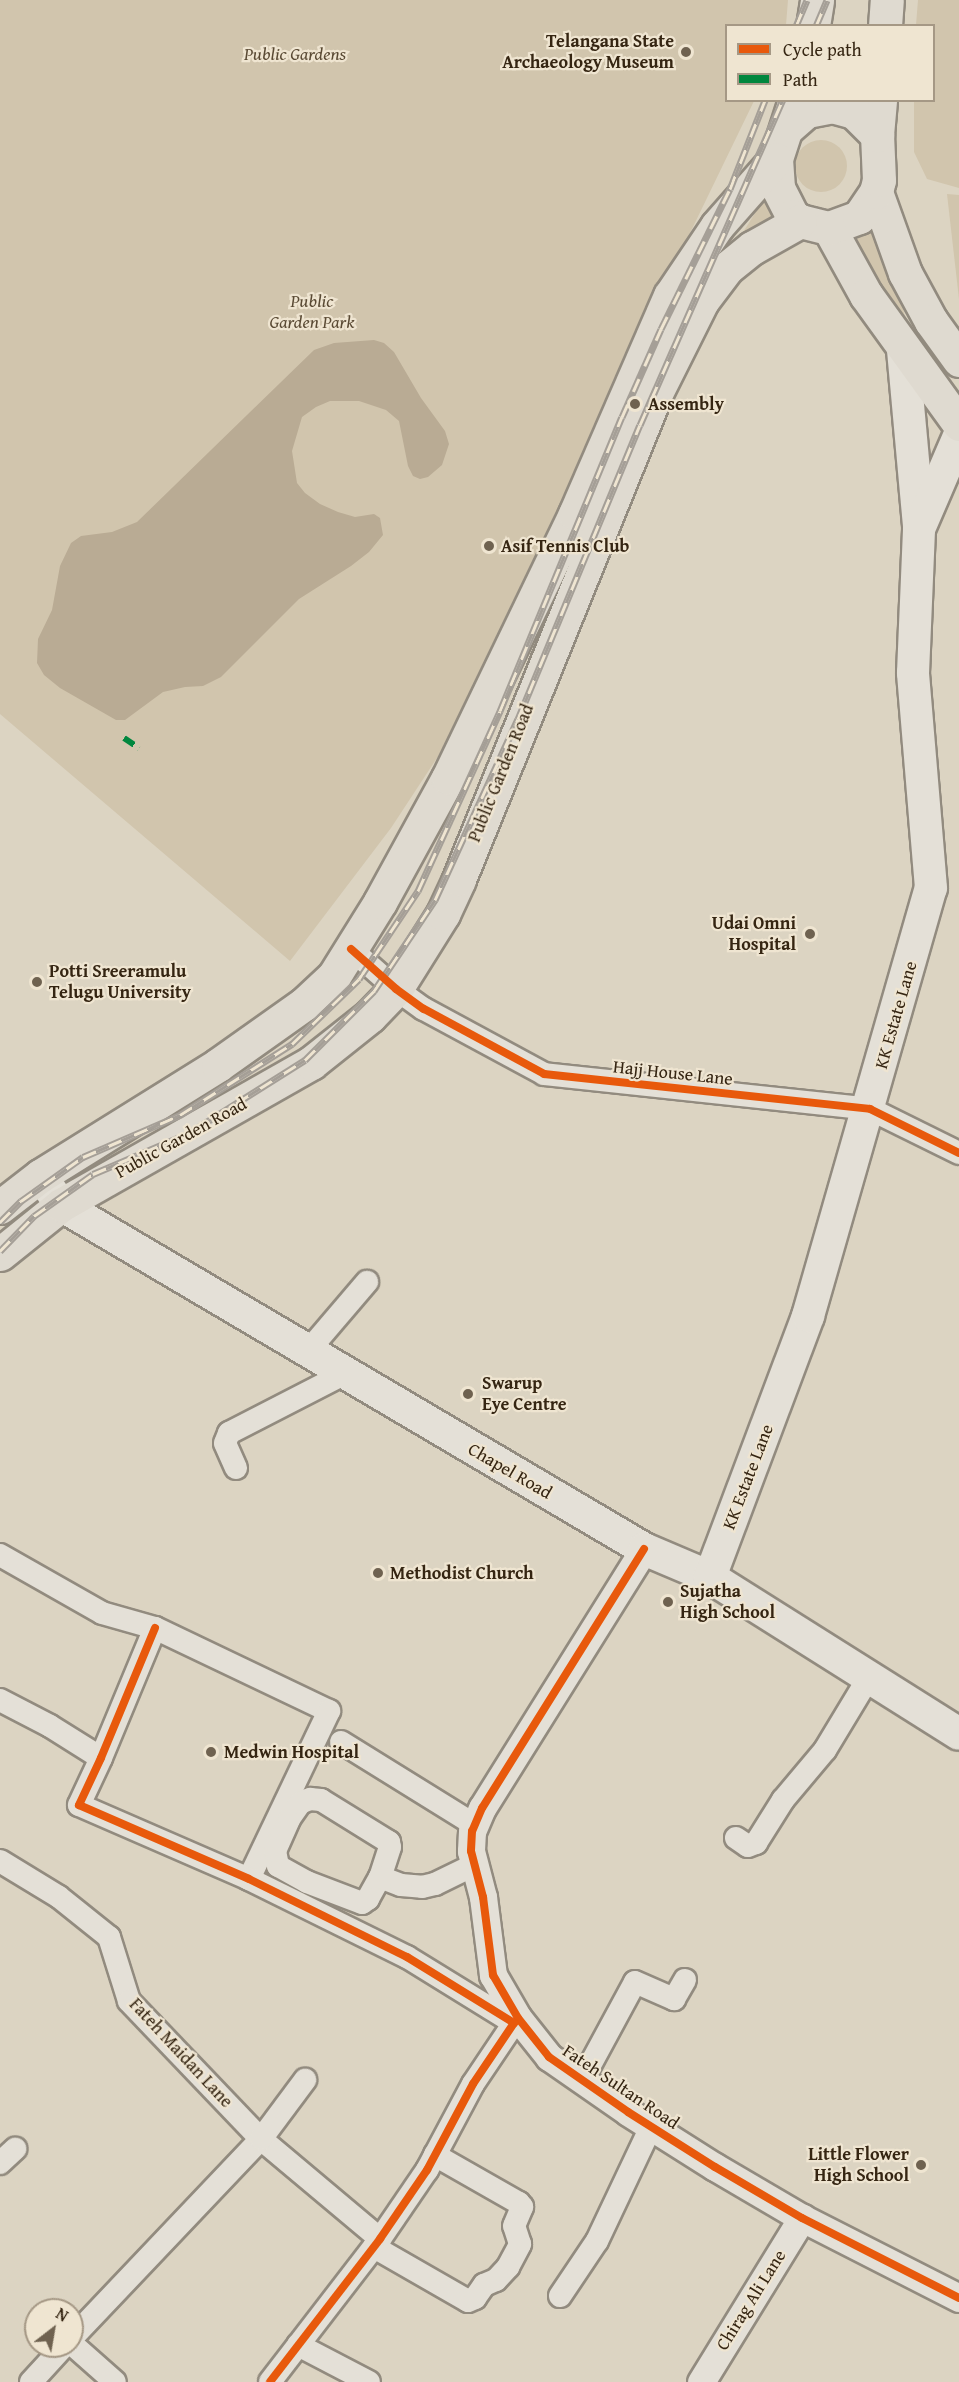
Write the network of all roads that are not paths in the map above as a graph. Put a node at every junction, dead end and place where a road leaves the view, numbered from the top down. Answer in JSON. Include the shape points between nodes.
{"nodes":[{"id":1,"x":818,"y":0,"type":"edge"},
{"id":2,"x":887,"y":0,"type":"edge"},
{"id":3,"x":813,"y":24,"type":"edge"},
{"id":4,"x":885,"y":24,"type":"edge"},
{"id":5,"x":880,"y":102,"type":"edge"},
{"id":6,"x":785,"y":129,"type":"edge"},
{"id":7,"x":877,"y":135,"type":"junction"},
{"id":8,"x":876,"y":192,"type":"junction"},
{"id":9,"x":815,"y":225,"type":"junction"},
{"id":10,"x":903,"y":350,"type":"junction"},
{"id":11,"x":959,"y":360,"type":"edge"},
{"id":12,"x":959,"y":424,"type":"edge"},
{"id":13,"x":959,"y":436,"type":"edge"},
{"id":14,"x":919,"y":529,"type":"junction"},
{"id":15,"x":351,"y":949,"type":"junction"},
{"id":16,"x":396,"y":989,"type":"junction"},
{"id":17,"x":870,"y":1108,"type":"junction"},
{"id":18,"x":959,"y":1153,"type":"edge"},
{"id":19,"x":40,"y":1176,"type":"junction"},
{"id":20,"x":61,"y":1205,"type":"junction"},
{"id":21,"x":0,"y":1207,"type":"edge"},
{"id":22,"x":0,"y":1254,"type":"edge"},
{"id":23,"x":367,"y":1282,"type":"dead end"},
{"id":24,"x":308,"y":1351,"type":"junction"},
{"id":25,"x":344,"y":1374,"type":"junction"},
{"id":26,"x":236,"y":1468,"type":"dead end"},
{"id":27,"x":645,"y":1549,"type":"junction"},
{"id":28,"x":0,"y":1555,"type":"edge"},
{"id":29,"x":710,"y":1577,"type":"junction"},
{"id":30,"x":155,"y":1628,"type":"junction"},
{"id":31,"x":869,"y":1677,"type":"junction"},
{"id":32,"x":0,"y":1700,"type":"edge"},
{"id":33,"x":959,"y":1734,"type":"edge"},
{"id":34,"x":341,"y":1742,"type":"dead end"},
{"id":35,"x":101,"y":1758,"type":"junction"},
{"id":36,"x":475,"y":1825,"type":"junction"},
{"id":37,"x":736,"y":1838,"type":"dead end"},
{"id":38,"x":0,"y":1861,"type":"edge"},
{"id":39,"x":474,"y":1865,"type":"junction"},
{"id":40,"x":380,"y":1877,"type":"junction"},
{"id":41,"x":249,"y":1879,"type":"junction"},
{"id":42,"x":686,"y":1980,"type":"dead end"},
{"id":43,"x":516,"y":2021,"type":"junction"},
{"id":44,"x":305,"y":2080,"type":"dead end"},
{"id":45,"x":582,"y":2080,"type":"junction"},
{"id":46,"x":651,"y":2127,"type":"junction"},
{"id":47,"x":261,"y":2139,"type":"junction"},
{"id":48,"x":435,"y":2155,"type":"junction"},
{"id":49,"x":802,"y":2218,"type":"junction"},
{"id":50,"x":377,"y":2243,"type":"junction"},
{"id":51,"x":560,"y":2296,"type":"dead end"},
{"id":52,"x":959,"y":2298,"type":"edge"},
{"id":53,"x":84,"y":2325,"type":"edge"},
{"id":54,"x":298,"y":2345,"type":"junction"},
{"id":55,"x":84,"y":2355,"type":"edge"},
{"id":56,"x":53,"y":2358,"type":"edge"},
{"id":57,"x":31,"y":2382,"type":"edge"},
{"id":58,"x":115,"y":2382,"type":"edge"},
{"id":59,"x":270,"y":2382,"type":"edge"},
{"id":60,"x":369,"y":2382,"type":"edge"},
{"id":61,"x":701,"y":2382,"type":"edge"}],
"edges":[{"from":1,"to":3,"type":"main road"},
{"from":2,"to":4,"type":"main road"},
{"from":5,"to":7,"type":"main road"},
{"from":6,"to":7,"type":"main road","via":[[807,111],[832,106],[854,112]]},
{"from":6,"to":9,"type":"main road","via":[[778,188],[792,216]]},
{"from":6,"to":15,"type":"main road","via":[[670,296],[575,514],[448,778]]},
{"from":7,"to":8,"type":"main road"},
{"from":8,"to":9,"type":"main road","via":[[859,217]]},
{"from":8,"to":11,"type":"main road","via":[[905,273],[931,321]]},
{"from":9,"to":10,"type":"main road"},
{"from":9,"to":16,"type":"main road","name":"Public Garden Road","via":[[752,248],[735,261],[702,300],[656,393],[459,879]]},
{"from":10,"to":12,"type":"main road"},
{"from":10,"to":14,"type":"main road"},
{"from":13,"to":14,"type":"main road","name":"KK Estate Lane"},
{"from":14,"to":17,"type":"main road","name":"KK Estate Lane","via":[[913,673],[931,888]]},
{"from":15,"to":16,"type":"street","name":"Hajj House Lane"},
{"from":15,"to":19,"type":"main road","via":[[334,976],[304,1004],[218,1065]]},
{"from":16,"to":17,"type":"street","name":"Hajj House Lane","via":[[424,1009],[543,1074]]},
{"from":16,"to":20,"type":"main road","name":"Public Garden Road","via":[[370,1016],[311,1063]]},
{"from":17,"to":18,"type":"street","name":"Hajj House Lane"},
{"from":17,"to":29,"type":"main road","name":"KK Estate Lane","via":[[808,1316]]},
{"from":19,"to":20,"type":"main road"},
{"from":19,"to":21,"type":"main road"},
{"from":20,"to":22,"type":"main road","name":"Public Garden Road"},
{"from":20,"to":24,"type":"main road","name":"Chapel Road"},
{"from":23,"to":24,"type":"street"},
{"from":24,"to":25,"type":"main road","name":"Chapel Road"},
{"from":25,"to":26,"type":"street","via":[[229,1433],[225,1443]]},
{"from":25,"to":27,"type":"main road","name":"Chapel Road"},
{"from":27,"to":29,"type":"main road","name":"Chapel Road"},
{"from":27,"to":36,"type":"street","name":"Fateh Sultan Road","via":[[488,1798]]},
{"from":28,"to":30,"type":"street","via":[[102,1613]]},
{"from":29,"to":31,"type":"main road","name":"Chapel Road"},
{"from":30,"to":35,"type":"street"},
{"from":30,"to":41,"type":"street","via":[[329,1711]]},
{"from":31,"to":33,"type":"main road","name":"Chapel Road"},
{"from":31,"to":37,"type":"street","via":[[825,1750],[783,1800],[756,1843],[748,1846]]},
{"from":32,"to":35,"type":"street"},
{"from":34,"to":36,"type":"street"},
{"from":35,"to":41,"type":"street","via":[[79,1805]]},
{"from":36,"to":39,"type":"street","name":"Fateh Sultan Road","via":[[471,1851]]},
{"from":38,"to":47,"type":"street","name":"Fateh Maidan Lane","via":[[58,1897],[109,1937],[129,2001]]},
{"from":39,"to":40,"type":"street","via":[[422,1887]]},
{"from":39,"to":43,"type":"street","name":"Fateh Sultan Road","via":[[483,1897],[493,1975]]},
{"from":40,"to":40,"type":"street","via":[[362,1903],[278,1866],[275,1851],[300,1803],[321,1800],[383,1837],[390,1847]]},
{"from":41,"to":43,"type":"street","via":[[407,1956]]},
{"from":42,"to":45,"type":"street","via":[[674,2000],[635,1982]]},
{"from":43,"to":45,"type":"street","name":"Fateh Sultan Road","via":[[549,2057]]},
{"from":43,"to":48,"type":"street","via":[[473,2084]]},
{"from":44,"to":47,"type":"street"},
{"from":45,"to":46,"type":"street","name":"Fateh Sultan Road"},
{"from":46,"to":49,"type":"street","name":"Fateh Sultan Road"},
{"from":46,"to":51,"type":"street","via":[[597,2241]]},
{"from":47,"to":50,"type":"street","name":"Fateh Maidan Lane"},
{"from":47,"to":53,"type":"street"},
{"from":48,"to":50,"type":"street"},
{"from":48,"to":50,"type":"street","name":"Fateh Maidan Lane","via":[[522,2207],[514,2226],[520,2244],[508,2267],[468,2301]]},
{"from":49,"to":52,"type":"street","name":"Fateh Sultan Road"},
{"from":49,"to":61,"type":"street","name":"Chirag Ali Lane"},
{"from":50,"to":54,"type":"street"},
{"from":54,"to":59,"type":"street"},
{"from":54,"to":60,"type":"street"},
{"from":55,"to":58,"type":"street"},
{"from":56,"to":57,"type":"street"}]}
